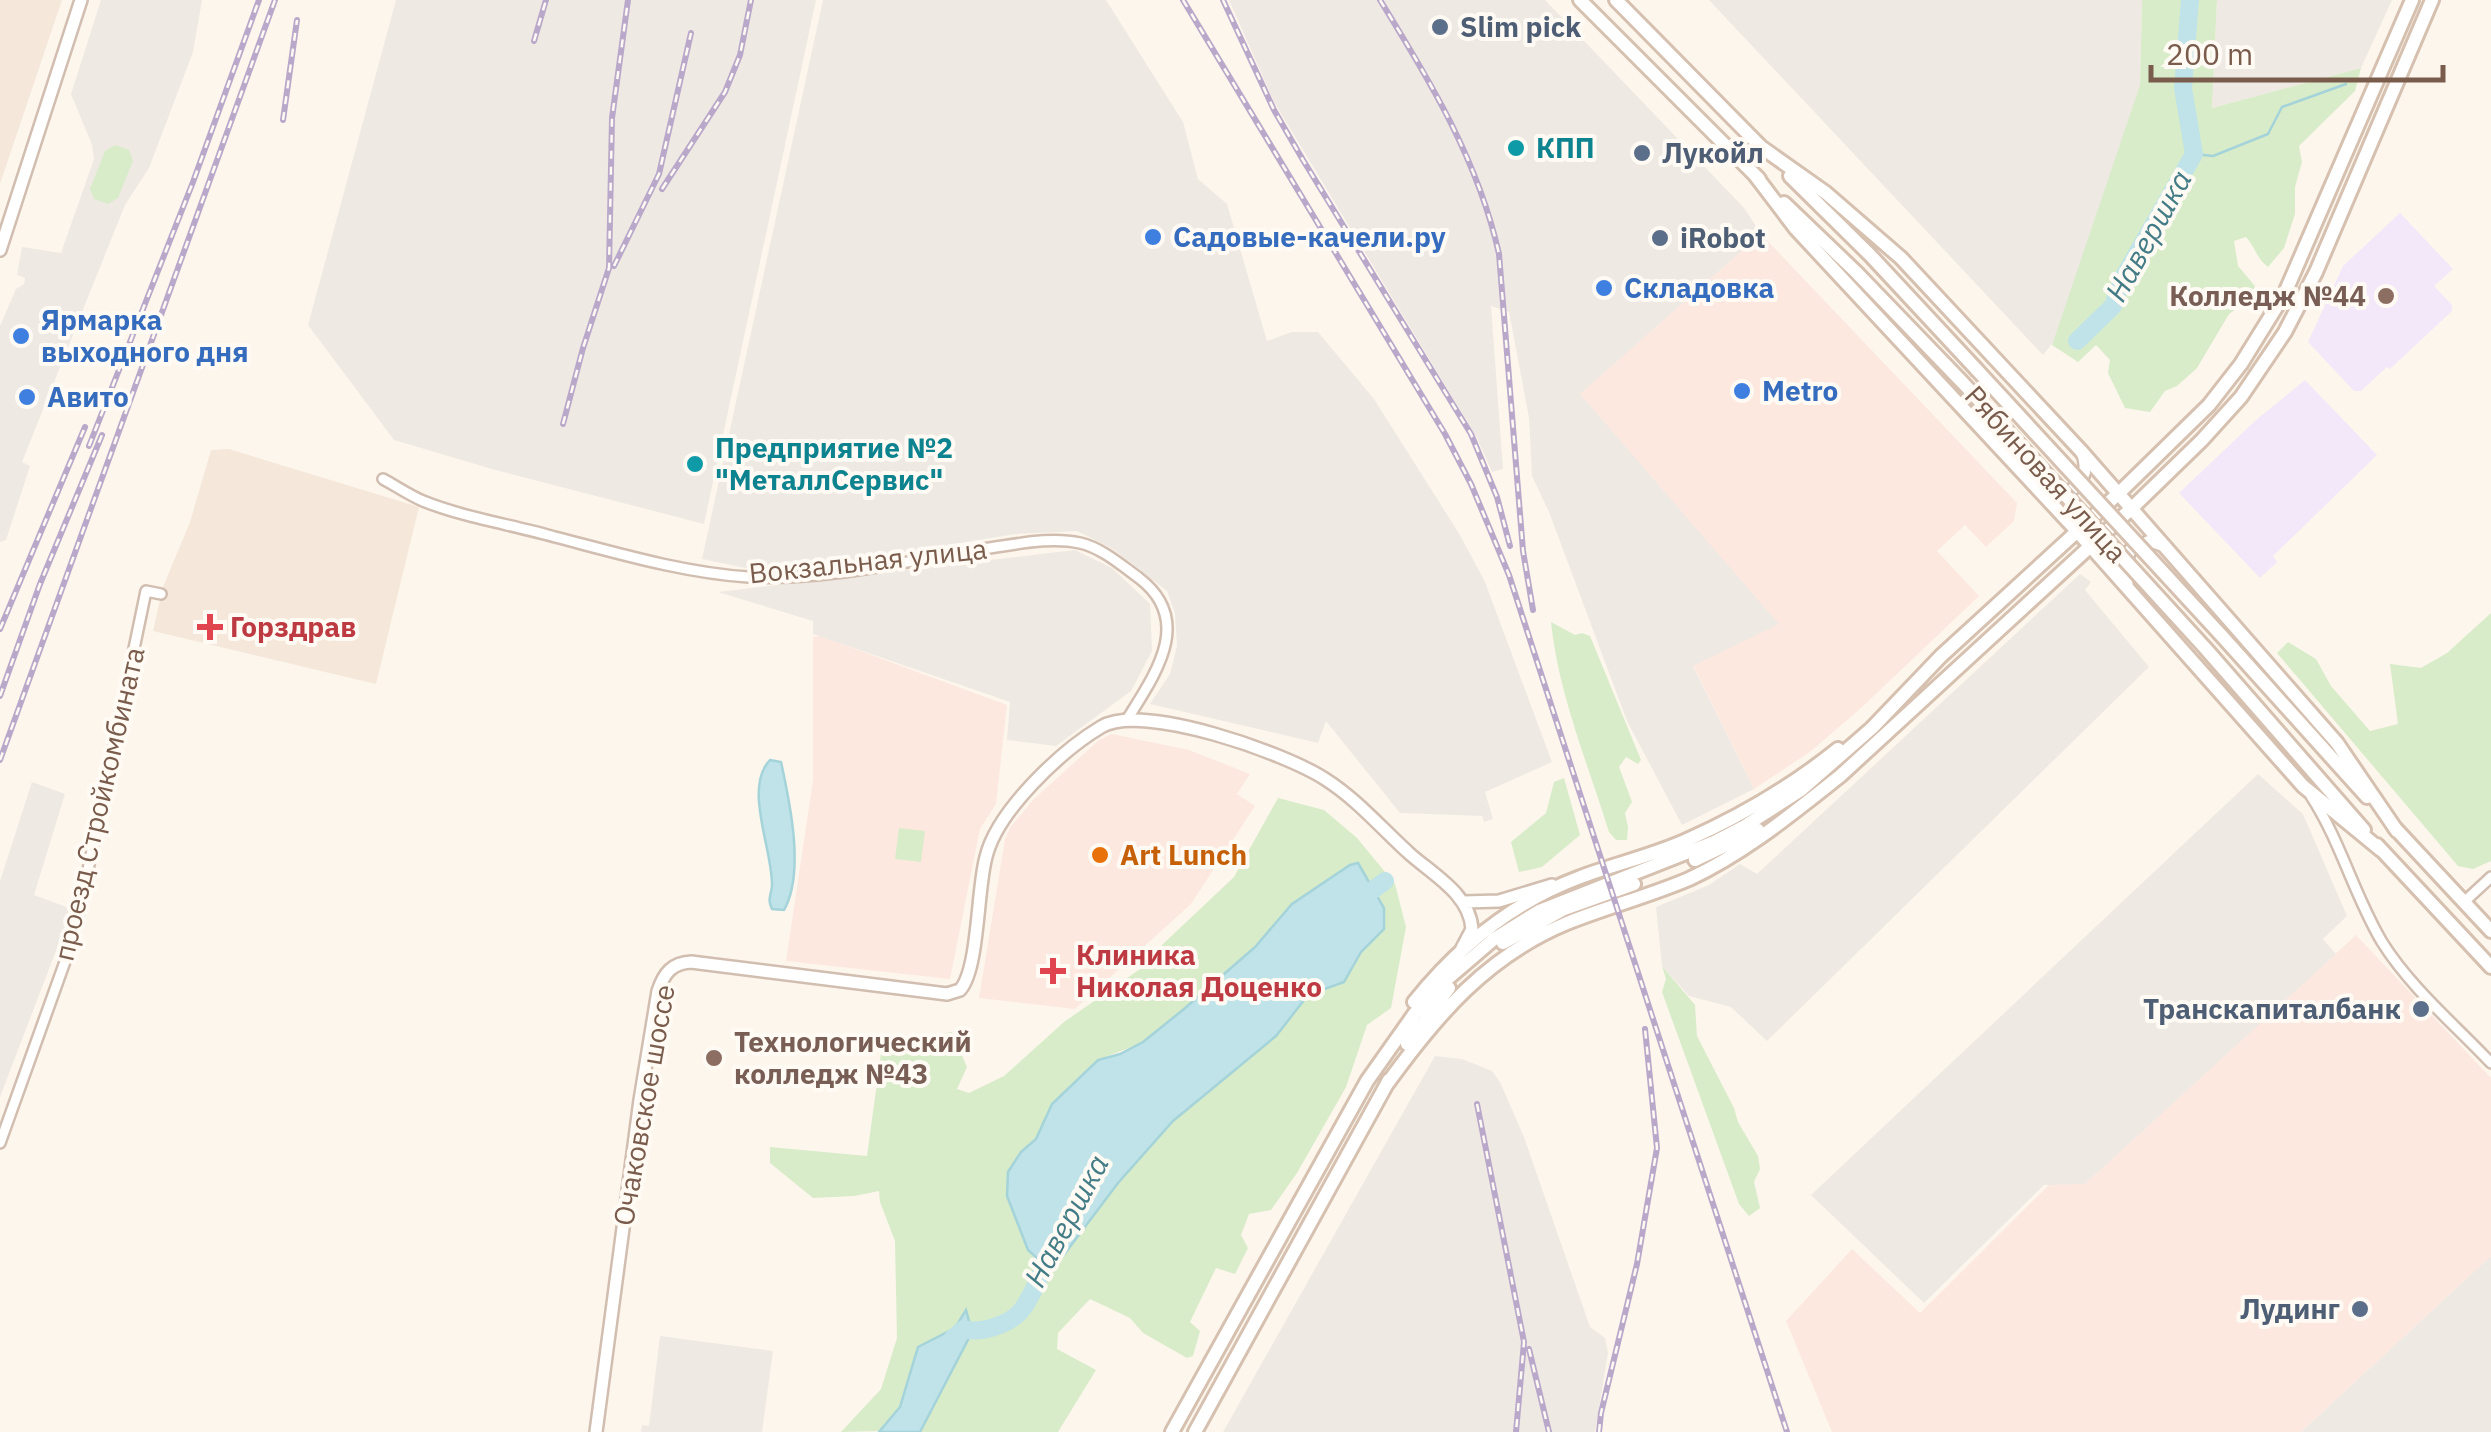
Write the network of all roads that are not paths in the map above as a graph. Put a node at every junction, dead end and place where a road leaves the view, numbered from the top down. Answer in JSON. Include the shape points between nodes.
{"nodes":[{"id":1,"x":81,"y":0,"type":"edge"},
{"id":2,"x":1580,"y":0,"type":"edge"},
{"id":3,"x":1616,"y":0,"type":"edge"},
{"id":4,"x":2412,"y":0,"type":"edge"},
{"id":5,"x":2432,"y":0,"type":"edge"},
{"id":6,"x":1762,"y":147,"type":"junction"},
{"id":7,"x":1755,"y":175,"type":"junction"},
{"id":8,"x":0,"y":250,"type":"edge"},
{"id":9,"x":2081,"y":451,"type":"junction"},
{"id":10,"x":382,"y":479,"type":"dead end"},
{"id":11,"x":2038,"y":488,"type":"junction"},
{"id":12,"x":2119,"y":493,"type":"junction"},
{"id":13,"x":2133,"y":507,"type":"junction"},
{"id":14,"x":2077,"y":531,"type":"junction"},
{"id":15,"x":2090,"y":546,"type":"junction"},
{"id":16,"x":2169,"y":548,"type":"junction"},
{"id":17,"x":2128,"y":588,"type":"junction"},
{"id":18,"x":161,"y":594,"type":"dead end"},
{"id":19,"x":1915,"y":684,"type":"junction"},
{"id":20,"x":1128,"y":718,"type":"junction"},
{"id":21,"x":2304,"y":786,"type":"junction"},
{"id":22,"x":2398,"y":830,"type":"junction"},
{"id":23,"x":2381,"y":850,"type":"junction"},
{"id":24,"x":1599,"y":871,"type":"junction"},
{"id":25,"x":2491,"y":877,"type":"edge"},
{"id":26,"x":1464,"y":902,"type":"junction"},
{"id":27,"x":2464,"y":902,"type":"junction"},
{"id":28,"x":2491,"y":931,"type":"edge"},
{"id":29,"x":1460,"y":951,"type":"junction"},
{"id":30,"x":2491,"y":967,"type":"edge"},
{"id":31,"x":2491,"y":1063,"type":"edge"},
{"id":32,"x":1368,"y":1081,"type":"junction"},
{"id":33,"x":0,"y":1143,"type":"edge"},
{"id":34,"x":596,"y":1432,"type":"edge"},
{"id":35,"x":1172,"y":1432,"type":"edge"},
{"id":36,"x":1194,"y":1432,"type":"edge"}],
"edges":[{"from":1,"to":8,"type":"street"},
{"from":2,"to":7,"type":"main road","name":"Рябиновая улица"},
{"from":3,"to":6,"type":"main road","name":"Рябиновая улица"},
{"from":4,"to":12,"type":"main road","via":[[2268,322],[2209,404]]},
{"from":5,"to":13,"type":"main road","via":[[2285,332],[2240,397]]},
{"from":6,"to":9,"type":"main road","via":[[1901,258]]},
{"from":6,"to":22,"type":"main road","name":"Рябиновая улица","bridge":true,"via":[[1871,256]]},
{"from":7,"to":11,"type":"main road","via":[[1810,244]]},
{"from":7,"to":23,"type":"main road","name":"Рябиновая улица","bridge":true,"via":[[1962,383]]},
{"from":9,"to":11,"type":"street","via":[[2086,468],[2079,485],[2054,495]]},
{"from":9,"to":12,"type":"main road"},
{"from":10,"to":20,"type":"street","name":"Вокзальная улица","via":[[424,502],[722,575],[810,574],[1032,542],[1090,546],[1142,580],[1165,612],[1164,652]]},
{"from":11,"to":14,"type":"main road"},
{"from":12,"to":13,"type":"main road"},
{"from":12,"to":14,"type":"main road"},
{"from":13,"to":15,"type":"main road"},
{"from":13,"to":16,"type":"main road"},
{"from":14,"to":15,"type":"main road"},
{"from":14,"to":19,"type":"main road"},
{"from":15,"to":17,"type":"main road"},
{"from":15,"to":36,"type":"main road","via":[[1887,734],[1743,848],[1690,878],[1568,922],[1503,957],[1465,987],[1388,1084]]},
{"from":16,"to":17,"type":"street","via":[[2150,541],[2130,549],[2122,568]]},
{"from":16,"to":22,"type":"main road","via":[[2337,743]]},
{"from":17,"to":21,"type":"main road"},
{"from":18,"to":33,"type":"street","name":"проезд Стройкомбината","via":[[146,592],[80,908]]},
{"from":19,"to":24,"type":"main road","via":[[1835,752],[1754,806],[1684,841]]},
{"from":19,"to":32,"type":"main road","via":[[1830,767],[1745,826],[1561,900],[1494,939],[1428,999]]},
{"from":20,"to":26,"type":"street","via":[[1220,736],[1321,776]]},
{"from":20,"to":34,"type":"street","name":"Очаковское шоссе","via":[[1103,726],[1062,757],[995,834],[960,990],[947,994],[692,962],[664,976],[640,1100]]},
{"from":21,"to":23,"type":"main road"},
{"from":21,"to":31,"type":"street","via":[[2390,953]]},
{"from":22,"to":27,"type":"main road","name":"Рябиновая улица"},
{"from":23,"to":30,"type":"main road","name":"Рябиновая улица"},
{"from":24,"to":26,"type":"street","via":[[1499,901]]},
{"from":24,"to":29,"type":"main road","via":[[1510,912]]},
{"from":25,"to":27,"type":"street"},
{"from":26,"to":29,"type":"street","via":[[1472,928]]},
{"from":27,"to":28,"type":"main road","name":"Рябиновая улица"},
{"from":29,"to":32,"type":"main road","via":[[1401,1019]]},
{"from":32,"to":35,"type":"main road"}]}
